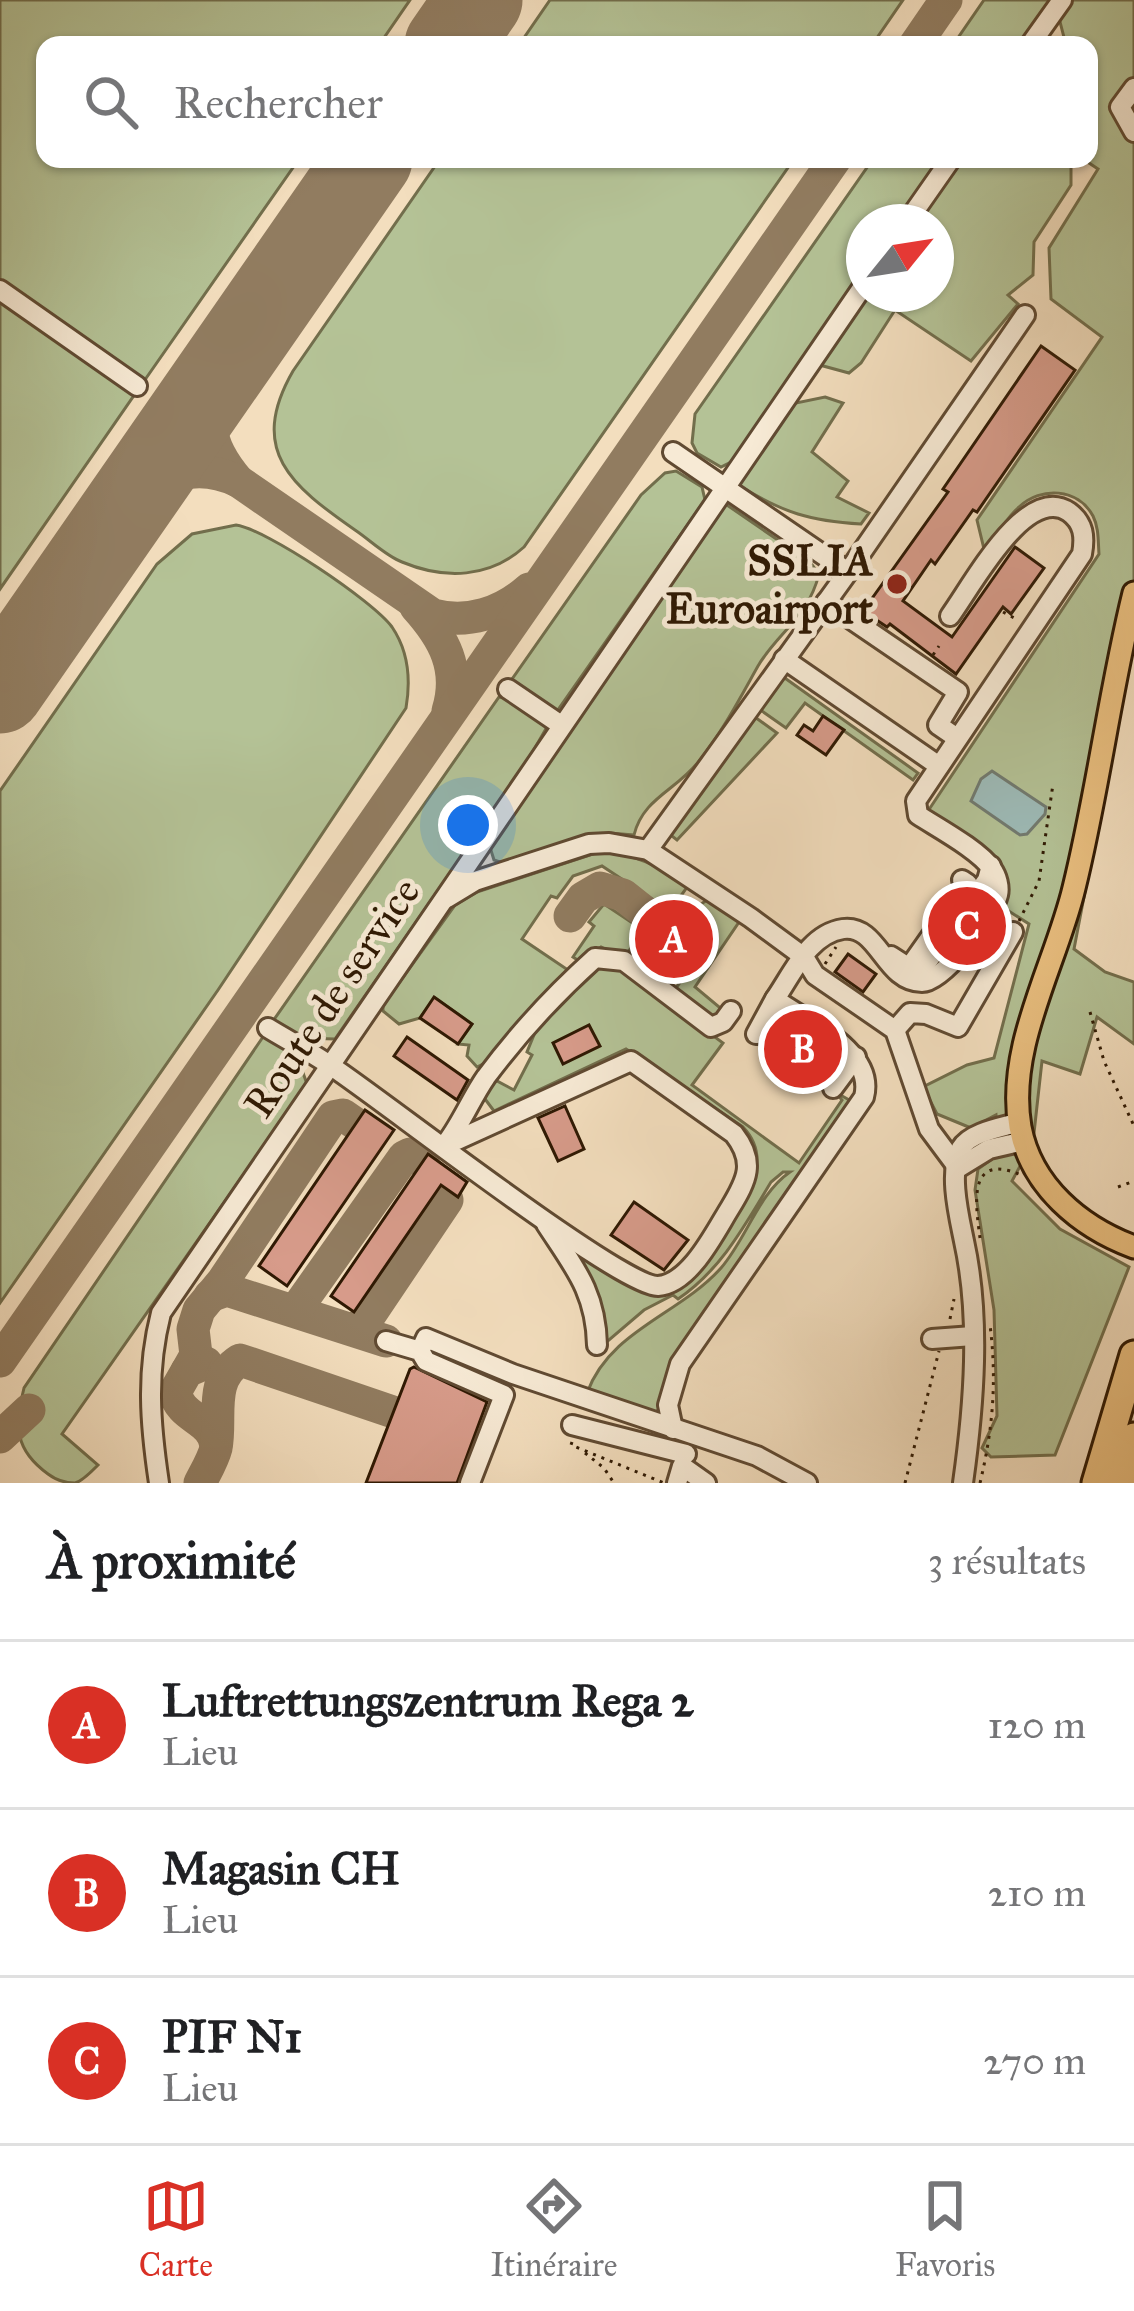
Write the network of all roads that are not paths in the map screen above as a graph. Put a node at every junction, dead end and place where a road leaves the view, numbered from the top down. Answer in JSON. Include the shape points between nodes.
{"nodes":[{"id":1,"x":1062,"y":0,"type":"edge"},
{"id":2,"x":1036,"y":36,"type":"edge"},
{"id":3,"x":1134,"y":88,"type":"edge"},
{"id":4,"x":1134,"y":132,"type":"edge"},
{"id":5,"x":945,"y":168,"type":"edge"},
{"id":6,"x":920,"y":204,"type":"edge"},
{"id":7,"x":0,"y":290,"type":"edge"},
{"id":8,"x":846,"y":311,"type":"edge"},
{"id":9,"x":1024,"y":315,"type":"dead end"},
{"id":10,"x":137,"y":386,"type":"dead end"},
{"id":11,"x":673,"y":452,"type":"dead end"},
{"id":12,"x":724,"y":486,"type":"junction"},
{"id":13,"x":848,"y":572,"type":"junction"},
{"id":14,"x":1134,"y":593,"type":"edge"},
{"id":15,"x":826,"y":602,"type":"junction"},
{"id":16,"x":950,"y":616,"type":"dead end"},
{"id":17,"x":784,"y":659,"type":"junction"},
{"id":18,"x":508,"y":689,"type":"dead end"},
{"id":19,"x":561,"y":725,"type":"junction"},
{"id":20,"x":957,"y":738,"type":"junction"},
{"id":21,"x":939,"y":766,"type":"junction"},
{"id":22,"x":648,"y":850,"type":"junction"},
{"id":23,"x":991,"y":866,"type":"junction"},
{"id":24,"x":962,"y":880,"type":"dead end"},
{"id":25,"x":437,"y":904,"type":"junction"},
{"id":26,"x":1013,"y":932,"type":"road end"},
{"id":27,"x":877,"y":947,"type":"junction"},
{"id":28,"x":804,"y":957,"type":"junction"},
{"id":29,"x":910,"y":966,"type":"junction"},
{"id":30,"x":776,"y":999,"type":"junction"},
{"id":31,"x":731,"y":1011,"type":"dead end"},
{"id":32,"x":268,"y":1028,"type":"dead end"},
{"id":33,"x":895,"y":1030,"type":"junction"},
{"id":34,"x":756,"y":1034,"type":"dead end"},
{"id":35,"x":856,"y":1057,"type":"junction"},
{"id":36,"x":329,"y":1064,"type":"junction"},
{"id":37,"x":833,"y":1088,"type":"dead end"},
{"id":38,"x":1022,"y":1132,"type":"junction"},
{"id":39,"x":445,"y":1146,"type":"junction"},
{"id":40,"x":958,"y":1168,"type":"junction"},
{"id":41,"x":540,"y":1216,"type":"junction"},
{"id":42,"x":1132,"y":1246,"type":"edge"},
{"id":43,"x":426,"y":1336,"type":"junction"},
{"id":44,"x":973,"y":1336,"type":"junction"},
{"id":45,"x":938,"y":1340,"type":"road end"},
{"id":46,"x":386,"y":1341,"type":"dead end"},
{"id":47,"x":597,"y":1345,"type":"dead end"},
{"id":48,"x":1134,"y":1355,"type":"edge"},
{"id":49,"x":1116,"y":1414,"type":"junction"},
{"id":50,"x":570,"y":1433,"type":"road end"},
{"id":51,"x":1134,"y":1437,"type":"edge"},
{"id":52,"x":682,"y":1453,"type":"edge"},
{"id":53,"x":159,"y":1483,"type":"edge"},
{"id":54,"x":470,"y":1483,"type":"edge"},
{"id":55,"x":706,"y":1483,"type":"edge"},
{"id":56,"x":807,"y":1483,"type":"edge"},
{"id":57,"x":963,"y":1483,"type":"edge"},
{"id":58,"x":1082,"y":1483,"type":"edge"},
{"id":59,"x":1096,"y":1483,"type":"edge"},
{"id":60,"x":1121,"y":1483,"type":"edge"}],
"edges":[{"from":1,"to":2,"type":"street"},
{"from":3,"to":4,"type":"street","via":[[1120,107]]},
{"from":5,"to":6,"type":"street"},
{"from":7,"to":10,"type":"street"},
{"from":8,"to":12,"type":"street","name":"Route de service"},
{"from":9,"to":13,"type":"street"},
{"from":11,"to":12,"type":"street"},
{"from":12,"to":13,"type":"street"},
{"from":12,"to":19,"type":"street","name":"Route de service"},
{"from":13,"to":15,"type":"street"},
{"from":14,"to":38,"type":"main road","via":[[1075,887],[1019,1078]]},
{"from":15,"to":17,"type":"street"},
{"from":15,"to":20,"type":"street","via":[[958,692],[938,725]]},
{"from":16,"to":20,"type":"street","via":[[1036,507],[1057,505],[1075,515],[1085,534],[1082,554]]},
{"from":17,"to":21,"type":"street"},
{"from":17,"to":22,"type":"street"},
{"from":18,"to":19,"type":"street"},
{"from":19,"to":25,"type":"street","name":"Route de service"},
{"from":20,"to":21,"type":"street"},
{"from":21,"to":23,"type":"street","via":[[916,801],[918,814]]},
{"from":22,"to":25,"type":"street","via":[[589,844],[475,881]]},
{"from":22,"to":28,"type":"street"},
{"from":23,"to":27,"type":"street","via":[[998,894],[992,910],[946,972],[909,979]]},
{"from":23,"to":29,"type":"street","via":[[939,949],[925,965]]},
{"from":24,"to":29,"type":"street","via":[[968,884]]},
{"from":25,"to":36,"type":"street","name":"Route de service"},
{"from":26,"to":33,"type":"street","via":[[958,1027],[910,1013]]},
{"from":27,"to":28,"type":"street","via":[[856,929],[839,929]]},
{"from":27,"to":29,"type":"street"},
{"from":28,"to":30,"type":"street"},
{"from":28,"to":33,"type":"street","via":[[815,975]]},
{"from":30,"to":34,"type":"street"},
{"from":30,"to":35,"type":"street"},
{"from":31,"to":39,"type":"street","via":[[711,1027],[624,961],[595,958],[483,1082]]},
{"from":32,"to":36,"type":"street"},
{"from":33,"to":40,"type":"street","via":[[929,1130]]},
{"from":35,"to":37,"type":"street"},
{"from":35,"to":52,"type":"street","via":[[866,1072],[864,1097],[680,1364],[668,1405]]},
{"from":36,"to":39,"type":"street"},
{"from":36,"to":53,"type":"street","name":"Route de service","via":[[161,1312],[148,1400]]},
{"from":38,"to":40,"type":"street","via":[[970,1139]]},
{"from":38,"to":42,"type":"main road","via":[[1055,1197]]},
{"from":39,"to":41,"type":"street"},
{"from":39,"to":41,"type":"street","via":[[631,1061],[746,1149],[745,1184],[679,1279],[656,1286],[631,1278]]},
{"from":40,"to":44,"type":"street"},
{"from":41,"to":47,"type":"street","via":[[587,1287]]},
{"from":43,"to":46,"type":"street"},
{"from":43,"to":52,"type":"street"},
{"from":43,"to":54,"type":"street","via":[[426,1361],[504,1396]]},
{"from":44,"to":45,"type":"street"},
{"from":44,"to":57,"type":"street"},
{"from":48,"to":49,"type":"highway"},
{"from":49,"to":58,"type":"highway"},
{"from":49,"to":59,"type":"highway"},
{"from":50,"to":52,"type":"street"},
{"from":51,"to":60,"type":"highway"},
{"from":52,"to":55,"type":"street"},
{"from":52,"to":56,"type":"street","via":[[757,1456]]}]}
